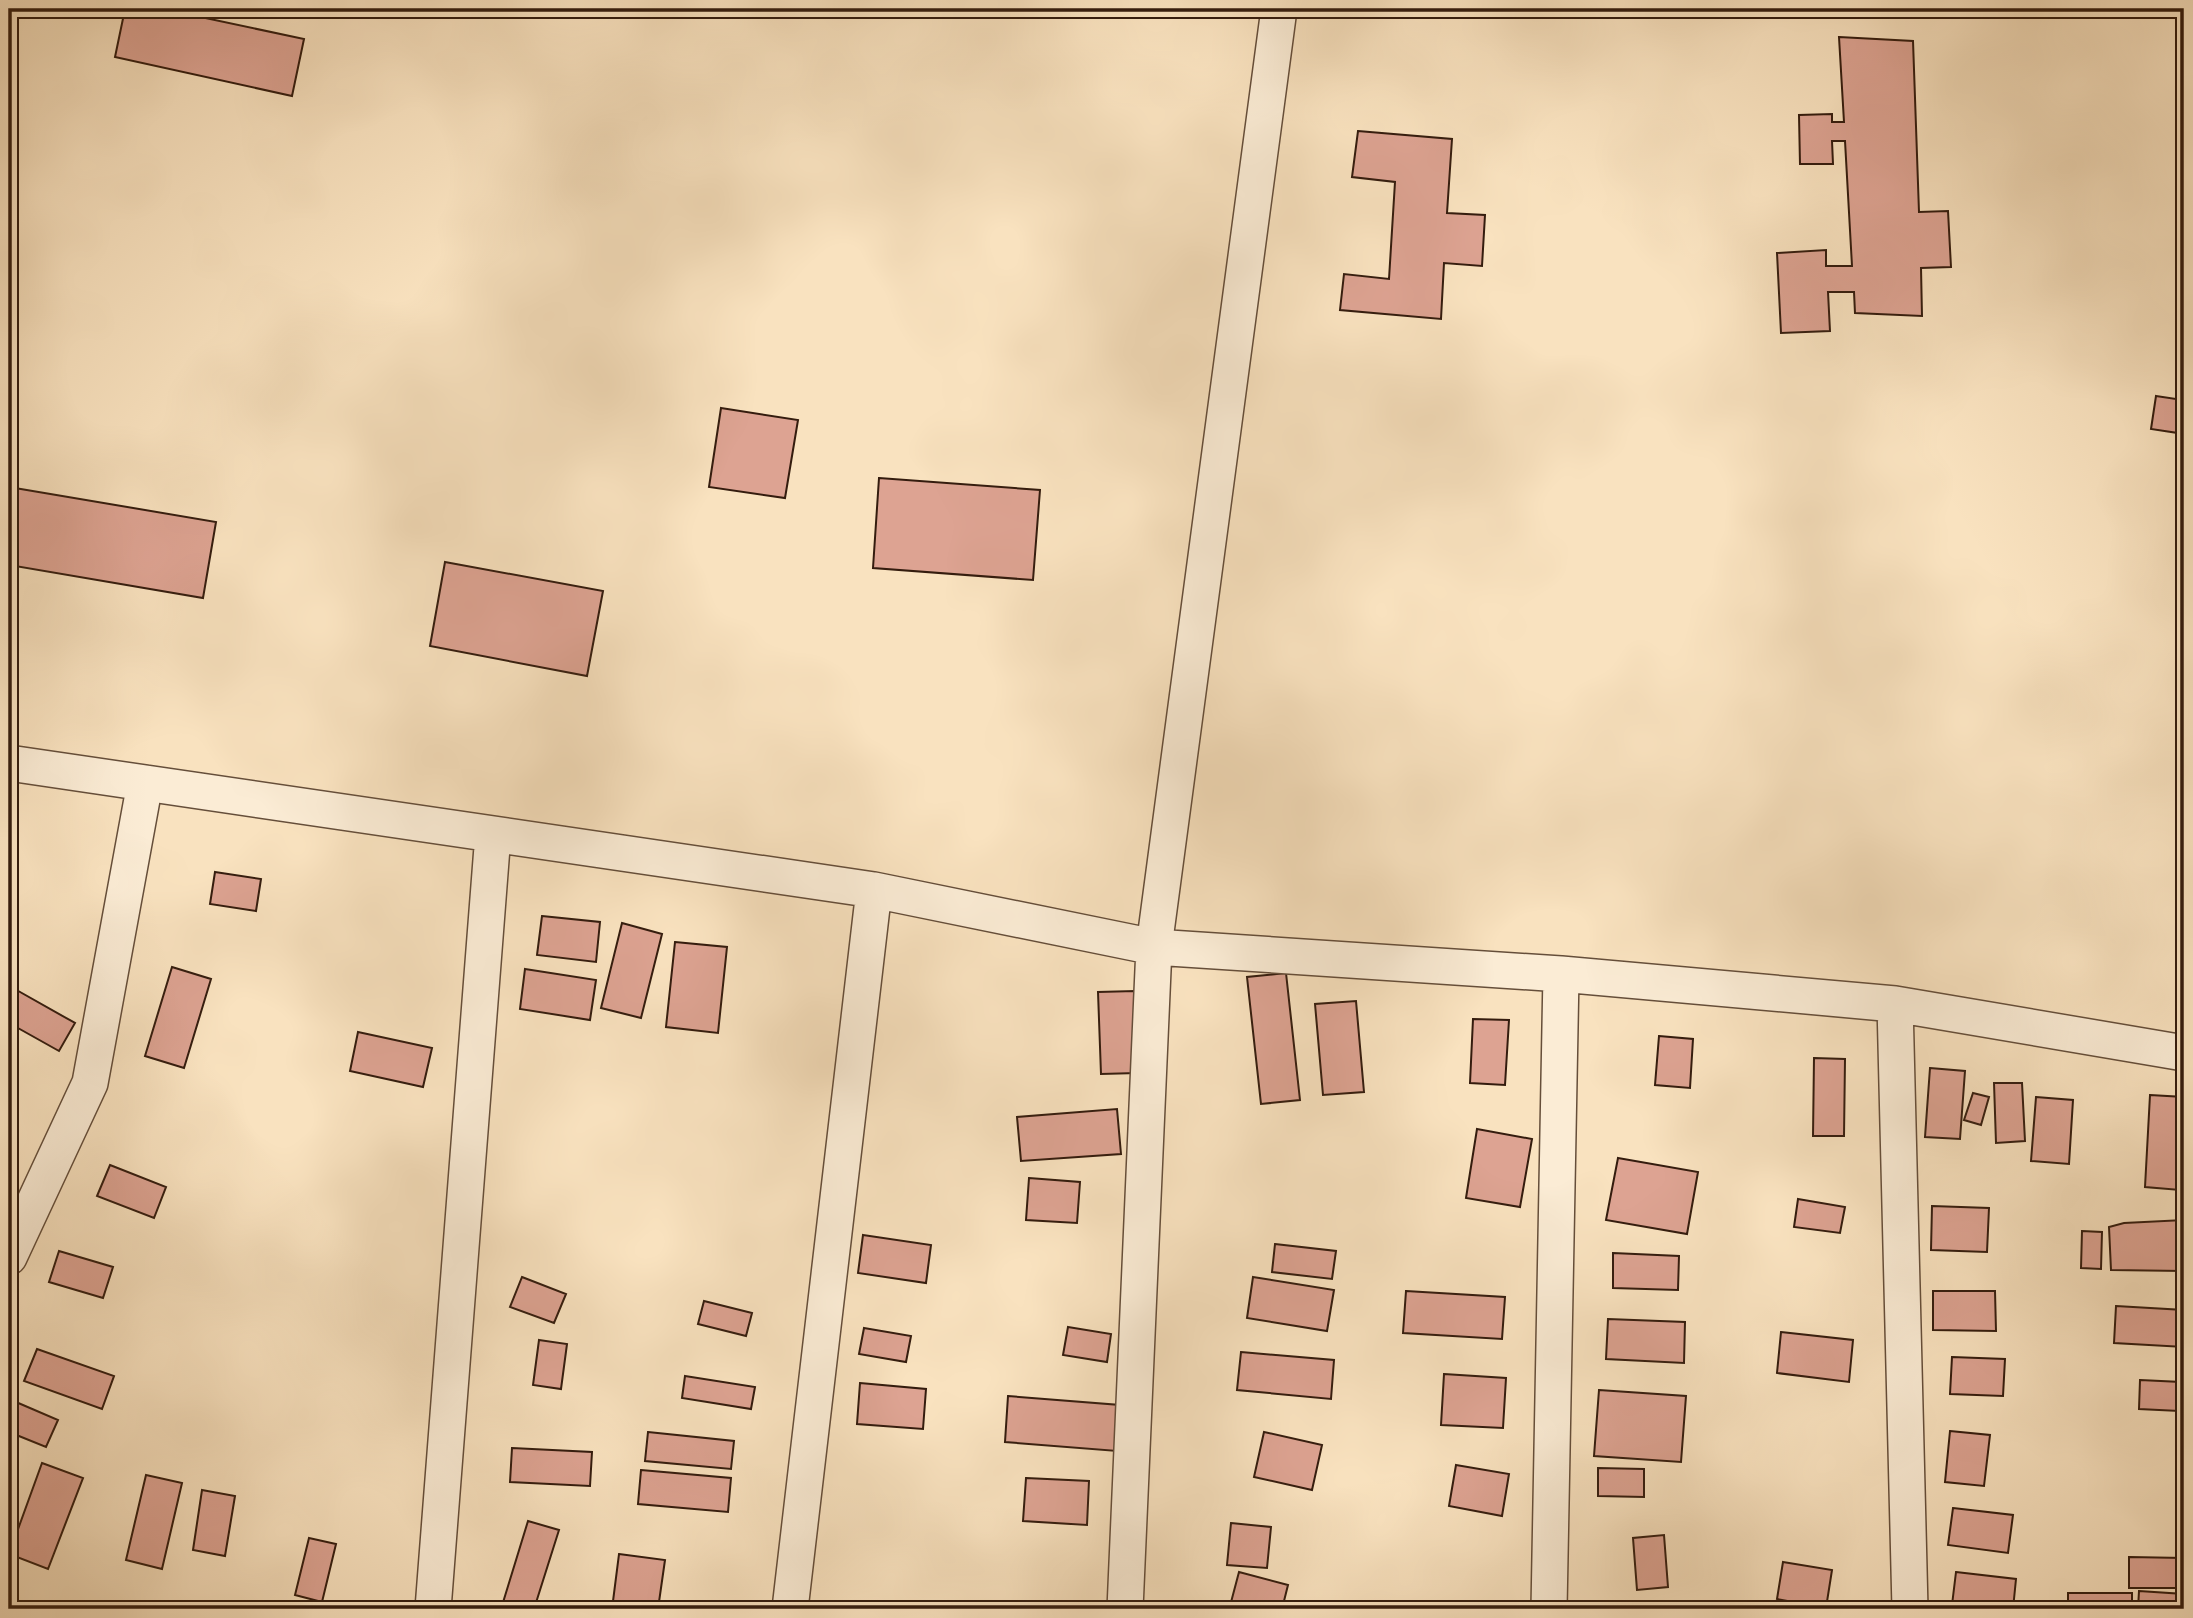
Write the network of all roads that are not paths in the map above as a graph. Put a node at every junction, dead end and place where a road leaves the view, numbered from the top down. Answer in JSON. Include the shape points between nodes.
{"nodes":[{"id":1,"x":1279,"y":9,"type":"edge"},
{"id":2,"x":9,"y":764,"type":"edge"},
{"id":3,"x":145,"y":783,"type":"junction"},
{"id":4,"x":493,"y":834,"type":"junction"},
{"id":5,"x":874,"y":890,"type":"junction"},
{"id":6,"x":1154,"y":947,"type":"junction"},
{"id":7,"x":1561,"y":974,"type":"junction"},
{"id":8,"x":1895,"y":1004,"type":"junction"},
{"id":9,"x":2184,"y":1053,"type":"edge"},
{"id":10,"x":9,"y":1257,"type":"edge"},
{"id":11,"x":433,"y":1609,"type":"edge"},
{"id":12,"x":790,"y":1609,"type":"edge"},
{"id":13,"x":1125,"y":1609,"type":"edge"},
{"id":14,"x":1549,"y":1609,"type":"edge"},
{"id":15,"x":1910,"y":1609,"type":"edge"}],
"edges":[{"from":1,"to":6,"type":"street"},
{"from":2,"to":3,"type":"street"},
{"from":3,"to":4,"type":"street"},
{"from":3,"to":10,"type":"street","via":[[90,1083]]},
{"from":4,"to":5,"type":"street"},
{"from":4,"to":11,"type":"street"},
{"from":5,"to":6,"type":"street"},
{"from":5,"to":12,"type":"street"},
{"from":6,"to":7,"type":"street"},
{"from":6,"to":13,"type":"street"},
{"from":7,"to":8,"type":"street"},
{"from":7,"to":14,"type":"street"},
{"from":8,"to":9,"type":"street"},
{"from":8,"to":15,"type":"street"}]}
